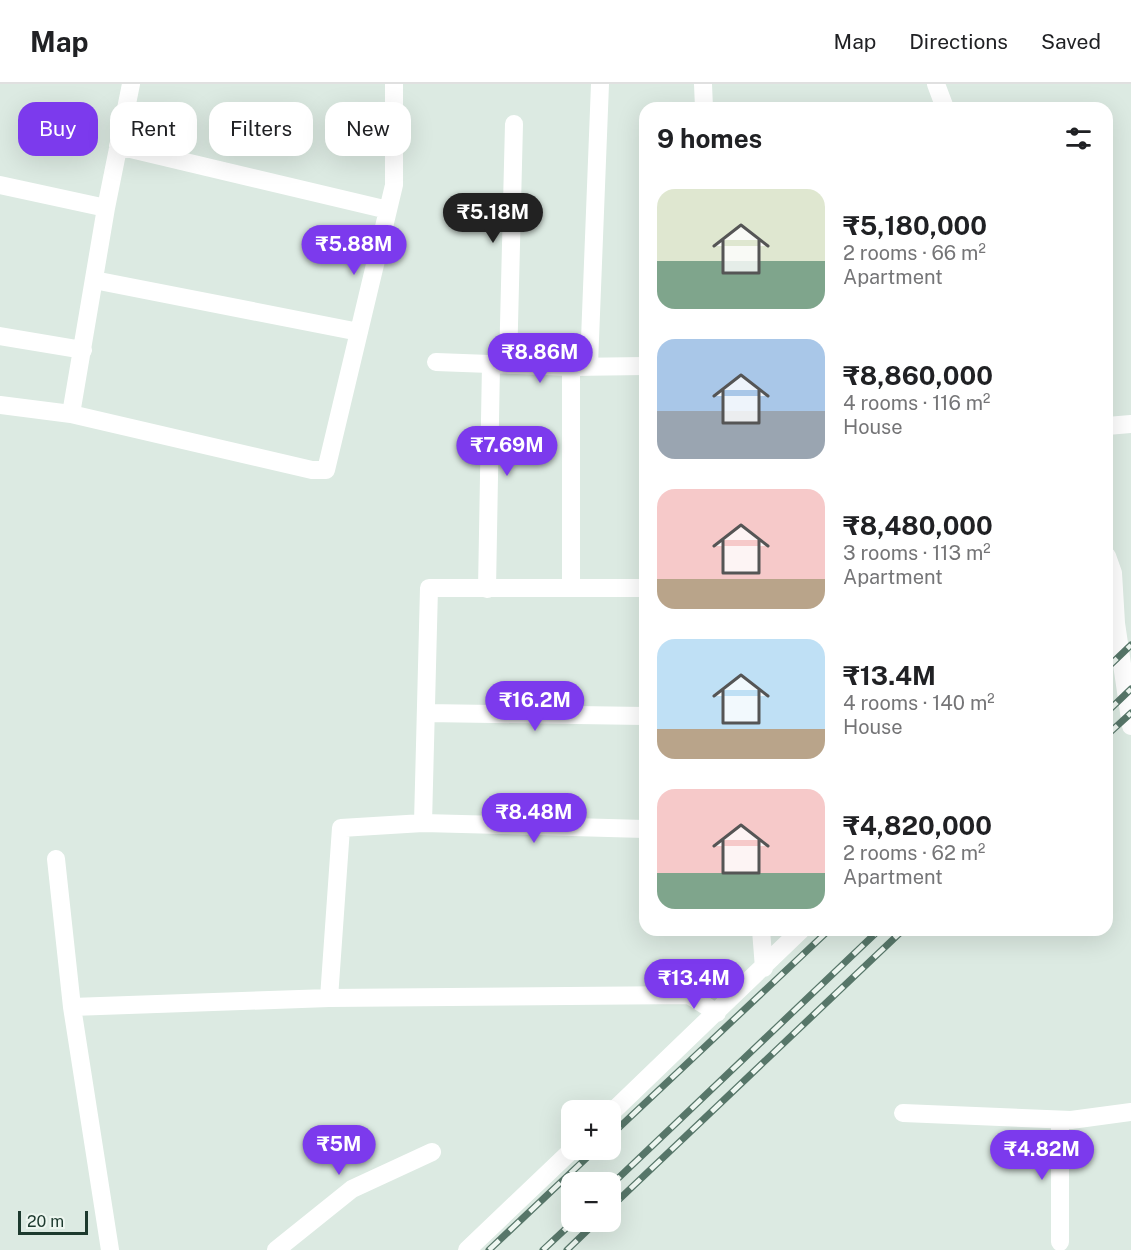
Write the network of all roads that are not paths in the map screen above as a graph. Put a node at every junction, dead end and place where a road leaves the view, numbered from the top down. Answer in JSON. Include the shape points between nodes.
{"nodes":[{"id":1,"x":131,"y":84,"type":"edge"},
{"id":2,"x":394,"y":84,"type":"edge"},
{"id":3,"x":600,"y":84,"type":"edge"},
{"id":4,"x":703,"y":84,"type":"edge"},
{"id":5,"x":936,"y":84,"type":"edge"},
{"id":6,"x":127,"y":102,"type":"edge"},
{"id":7,"x":704,"y":102,"type":"edge"},
{"id":8,"x":943,"y":102,"type":"edge"},
{"id":9,"x":514,"y":124,"type":"dead end"},
{"id":10,"x":116,"y":156,"type":"edge"},
{"id":11,"x":160,"y":156,"type":"edge"},
{"id":12,"x":0,"y":185,"type":"edge"},
{"id":13,"x":106,"y":208,"type":"junction"},
{"id":14,"x":388,"y":210,"type":"junction"},
{"id":15,"x":94,"y":280,"type":"junction"},
{"id":16,"x":359,"y":332,"type":"junction"},
{"id":17,"x":0,"y":336,"type":"edge"},
{"id":18,"x":83,"y":350,"type":"junction"},
{"id":19,"x":436,"y":362,"type":"dead end"},
{"id":20,"x":500,"y":364,"type":"junction"},
{"id":21,"x":589,"y":365,"type":"junction"},
{"id":22,"x":639,"y":366,"type":"edge"},
{"id":23,"x":571,"y":367,"type":"junction"},
{"id":24,"x":0,"y":405,"type":"edge"},
{"id":25,"x":70,"y":414,"type":"junction"},
{"id":26,"x":1131,"y":424,"type":"edge"},
{"id":27,"x":1113,"y":426,"type":"edge"},
{"id":28,"x":571,"y":588,"type":"junction"},
{"id":29,"x":639,"y":588,"type":"edge"},
{"id":30,"x":487,"y":589,"type":"junction"},
{"id":31,"x":1113,"y":602,"type":"edge"},
{"id":32,"x":426,"y":713,"type":"junction"},
{"id":33,"x":639,"y":716,"type":"edge"},
{"id":34,"x":1131,"y":726,"type":"edge"},
{"id":35,"x":423,"y":823,"type":"junction"},
{"id":36,"x":639,"y":829,"type":"edge"},
{"id":37,"x":56,"y":860,"type":"dead end"},
{"id":38,"x":761,"y":936,"type":"edge"},
{"id":39,"x":795,"y":936,"type":"edge"},
{"id":40,"x":764,"y":968,"type":"junction"},
{"id":41,"x":328,"y":998,"type":"junction"},
{"id":42,"x":72,"y":1007,"type":"junction"},
{"id":43,"x":717,"y":1013,"type":"junction"},
{"id":44,"x":621,"y":1104,"type":"edge"},
{"id":45,"x":1131,"y":1112,"type":"edge"},
{"id":46,"x":903,"y":1113,"type":"dead end"},
{"id":47,"x":1060,"y":1120,"type":"junction"},
{"id":48,"x":432,"y":1152,"type":"dead end"},
{"id":49,"x":561,"y":1160,"type":"edge"},
{"id":50,"x":1060,"y":1242,"type":"dead end"},
{"id":51,"x":110,"y":1250,"type":"edge"},
{"id":52,"x":276,"y":1250,"type":"edge"},
{"id":53,"x":467,"y":1250,"type":"edge"}],
"edges":[{"from":1,"to":6,"type":"street"},
{"from":2,"to":14,"type":"street","via":[[396,168]]},
{"from":3,"to":21,"type":"street"},
{"from":4,"to":7,"type":"street"},
{"from":5,"to":8,"type":"street"},
{"from":9,"to":20,"type":"street"},
{"from":10,"to":13,"type":"street"},
{"from":11,"to":14,"type":"street"},
{"from":12,"to":13,"type":"street"},
{"from":13,"to":15,"type":"street"},
{"from":14,"to":16,"type":"street"},
{"from":15,"to":16,"type":"street"},
{"from":15,"to":18,"type":"street"},
{"from":16,"to":25,"type":"street","via":[[326,470]]},
{"from":17,"to":18,"type":"street"},
{"from":18,"to":25,"type":"street"},
{"from":19,"to":20,"type":"street"},
{"from":20,"to":23,"type":"street"},
{"from":20,"to":30,"type":"street"},
{"from":21,"to":22,"type":"street"},
{"from":21,"to":23,"type":"street"},
{"from":23,"to":28,"type":"street"},
{"from":24,"to":25,"type":"street"},
{"from":26,"to":27,"type":"street"},
{"from":28,"to":29,"type":"street"},
{"from":28,"to":30,"type":"street"},
{"from":30,"to":32,"type":"street","via":[[429,588]]},
{"from":31,"to":34,"type":"street"},
{"from":32,"to":33,"type":"street"},
{"from":32,"to":35,"type":"street"},
{"from":35,"to":36,"type":"street"},
{"from":35,"to":41,"type":"street","via":[[341,828]]},
{"from":37,"to":42,"type":"street"},
{"from":38,"to":40,"type":"street"},
{"from":39,"to":40,"type":"street"},
{"from":40,"to":43,"type":"street"},
{"from":41,"to":42,"type":"street"},
{"from":41,"to":43,"type":"street","via":[[690,994]]},
{"from":42,"to":51,"type":"street"},
{"from":43,"to":44,"type":"street"},
{"from":45,"to":47,"type":"street"},
{"from":46,"to":47,"type":"street"},
{"from":47,"to":50,"type":"street"},
{"from":48,"to":52,"type":"street","via":[[352,1189]]},
{"from":49,"to":53,"type":"street"}]}
